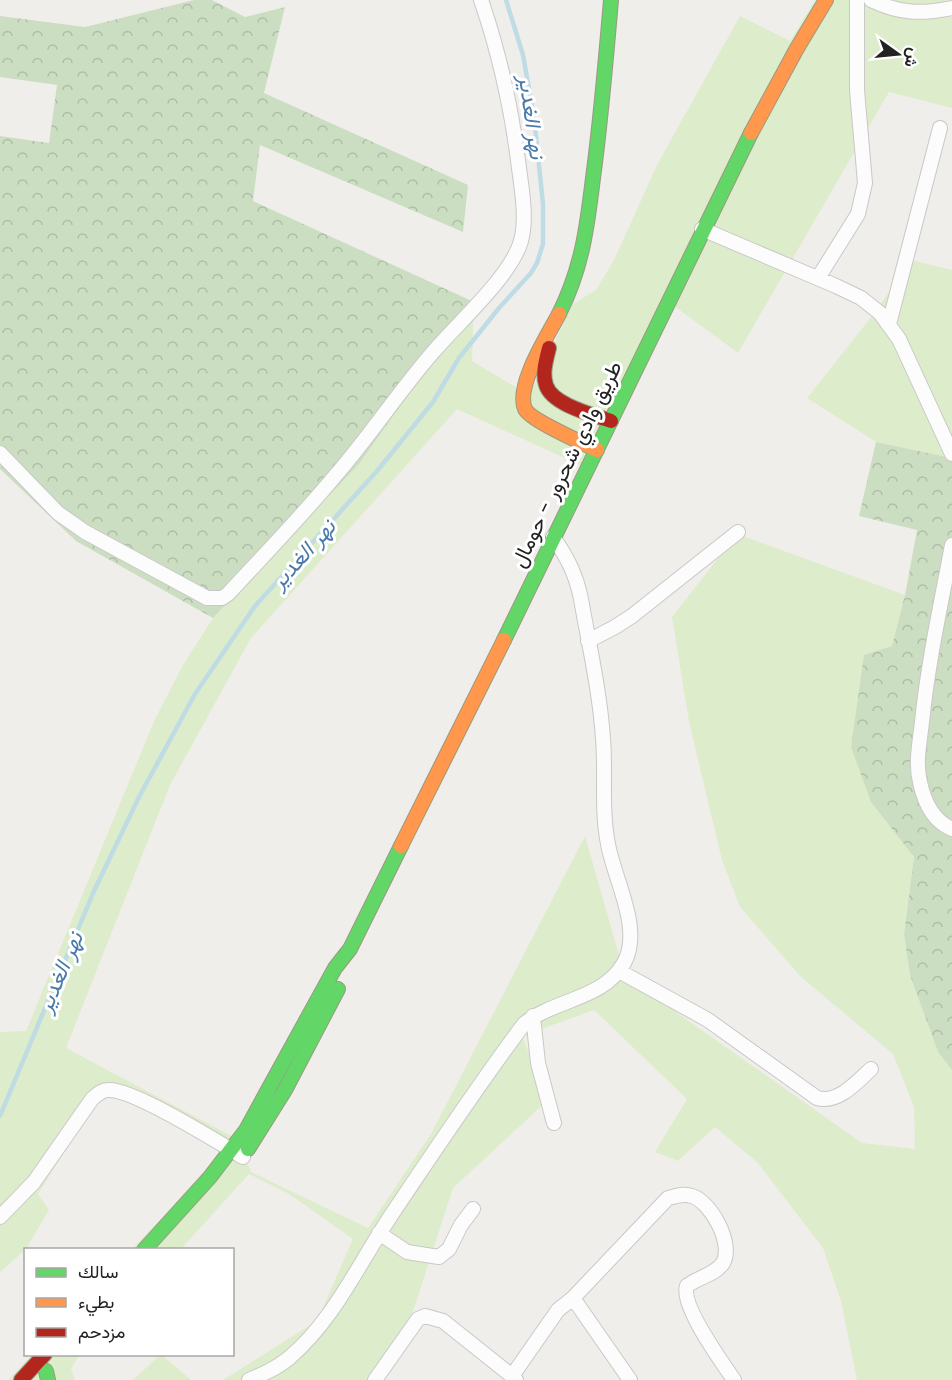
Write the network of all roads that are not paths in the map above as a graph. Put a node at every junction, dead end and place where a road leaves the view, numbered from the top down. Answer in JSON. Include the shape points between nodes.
{"nodes":[{"id":1,"x":481,"y":0,"type":"edge"},
{"id":2,"x":611,"y":0,"type":"edge"},
{"id":3,"x":826,"y":0,"type":"edge"},
{"id":4,"x":857,"y":0,"type":"edge"},
{"id":5,"x":871,"y":0,"type":"edge"},
{"id":6,"x":952,"y":8,"type":"edge"},
{"id":7,"x":939,"y":128,"type":"dead end"},
{"id":8,"x":702,"y":229,"type":"junction"},
{"id":9,"x":818,"y":278,"type":"junction"},
{"id":10,"x":890,"y":324,"type":"junction"},
{"id":11,"x":552,"y":328,"type":"junction"},
{"id":12,"x":611,"y":421,"type":"junction"},
{"id":13,"x":597,"y":450,"type":"junction"},
{"id":14,"x":0,"y":453,"type":"edge"},
{"id":15,"x":952,"y":454,"type":"edge"},
{"id":16,"x":738,"y":532,"type":"dead end"},
{"id":17,"x":553,"y":537,"type":"junction"},
{"id":18,"x":952,"y":545,"type":"edge"},
{"id":19,"x":588,"y":641,"type":"junction"},
{"id":20,"x":952,"y":829,"type":"edge"},
{"id":21,"x":350,"y":949,"type":"junction"},
{"id":22,"x":619,"y":971,"type":"junction"},
{"id":23,"x":533,"y":1016,"type":"junction"},
{"id":24,"x":287,"y":1056,"type":"junction"},
{"id":25,"x":301,"y":1064,"type":"junction"},
{"id":26,"x":871,"y":1069,"type":"dead end"},
{"id":27,"x":555,"y":1123,"type":"dead end"},
{"id":28,"x":237,"y":1154,"type":"junction"},
{"id":29,"x":473,"y":1209,"type":"dead end"},
{"id":30,"x":0,"y":1217,"type":"edge"},
{"id":31,"x":380,"y":1233,"type":"junction"},
{"id":32,"x":146,"y":1248,"type":"edge"},
{"id":33,"x":162,"y":1248,"type":"edge"},
{"id":34,"x":573,"y":1298,"type":"junction"},
{"id":35,"x":51,"y":1356,"type":"edge"},
{"id":36,"x":52,"y":1356,"type":"edge"},
{"id":37,"x":44,"y":1377,"type":"edge"},
{"id":38,"x":514,"y":1378,"type":"edge"},
{"id":39,"x":21,"y":1380,"type":"edge"},
{"id":40,"x":249,"y":1380,"type":"edge"},
{"id":41,"x":375,"y":1380,"type":"edge"},
{"id":42,"x":630,"y":1380,"type":"edge"},
{"id":43,"x":734,"y":1380,"type":"edge"}],
"edges":[{"from":1,"to":14,"type":"street","via":[[513,120],[522,191],[521,241],[482,298],[335,476],[228,594],[207,598],[85,532],[58,513]]},
{"from":2,"to":11,"type":"main road","via":[[590,211],[578,268]]},
{"from":3,"to":8,"type":"main road","name":"طريق وادي شحرور - حومال","via":[[762,111]]},
{"from":4,"to":9,"type":"street","via":[[857,90],[864,191],[858,214]]},
{"from":5,"to":6,"type":"street","via":[[911,13]]},
{"from":7,"to":10,"type":"street"},
{"from":8,"to":9,"type":"street"},
{"from":8,"to":12,"type":"main road","name":"طريق وادي شحرور - حومال"},
{"from":9,"to":10,"type":"street","via":[[861,298]]},
{"from":10,"to":15,"type":"street"},
{"from":11,"to":12,"type":"main road","via":[[545,366],[549,391],[560,400]]},
{"from":11,"to":13,"type":"main road","via":[[528,375],[525,409],[545,425]]},
{"from":12,"to":13,"type":"main road","name":"طريق وادي شحرور - حومال"},
{"from":13,"to":17,"type":"main road","name":"طريق وادي شحرور - حومال"},
{"from":16,"to":19,"type":"street","via":[[632,616]]},
{"from":17,"to":19,"type":"street","via":[[577,578]]},
{"from":17,"to":21,"type":"main road","name":"طريق وادي شحرور - حومال"},
{"from":18,"to":20,"type":"street","via":[[929,664],[918,762],[926,801],[944,826]]},
{"from":19,"to":22,"type":"street","via":[[603,737],[604,819],[631,929],[630,948]]},
{"from":21,"to":24,"type":"main road","name":"طريق وادي شحرور - حومال","via":[[335,968]]},
{"from":21,"to":25,"type":"main road","name":"طريق وادي شحرور - حومال","via":[[344,976]]},
{"from":22,"to":23,"type":"street","via":[[588,994]]},
{"from":22,"to":26,"type":"street","via":[[708,1020],[817,1098],[840,1095]]},
{"from":23,"to":27,"type":"street","via":[[538,1063]]},
{"from":23,"to":31,"type":"street","via":[[503,1052]]},
{"from":24,"to":25,"type":"main road"},
{"from":24,"to":28,"type":"main road","name":"طريق وادي شحرور - حومال"},
{"from":25,"to":28,"type":"main road","name":"طريق وادي شحرور - حومال","via":[[270,1117]]},
{"from":28,"to":30,"type":"street","via":[[167,1114],[123,1092],[107,1089],[92,1099],[34,1182]]},
{"from":28,"to":32,"type":"main road","name":"طريق وادي شحرور - حومال"},
{"from":28,"to":33,"type":"main road","via":[[206,1200]]},
{"from":29,"to":31,"type":"street","via":[[440,1257],[407,1252]]},
{"from":31,"to":40,"type":"street","via":[[327,1318],[288,1359]]},
{"from":34,"to":38,"type":"street","via":[[558,1310]]},
{"from":34,"to":42,"type":"street"},
{"from":34,"to":43,"type":"street","via":[[668,1198],[683,1194],[703,1201],[724,1236],[727,1253],[715,1271],[687,1286],[685,1298]]},
{"from":35,"to":39,"type":"main road"},
{"from":36,"to":37,"type":"main road"},
{"from":38,"to":41,"type":"street","via":[[443,1321],[425,1316],[418,1319]]}]}
